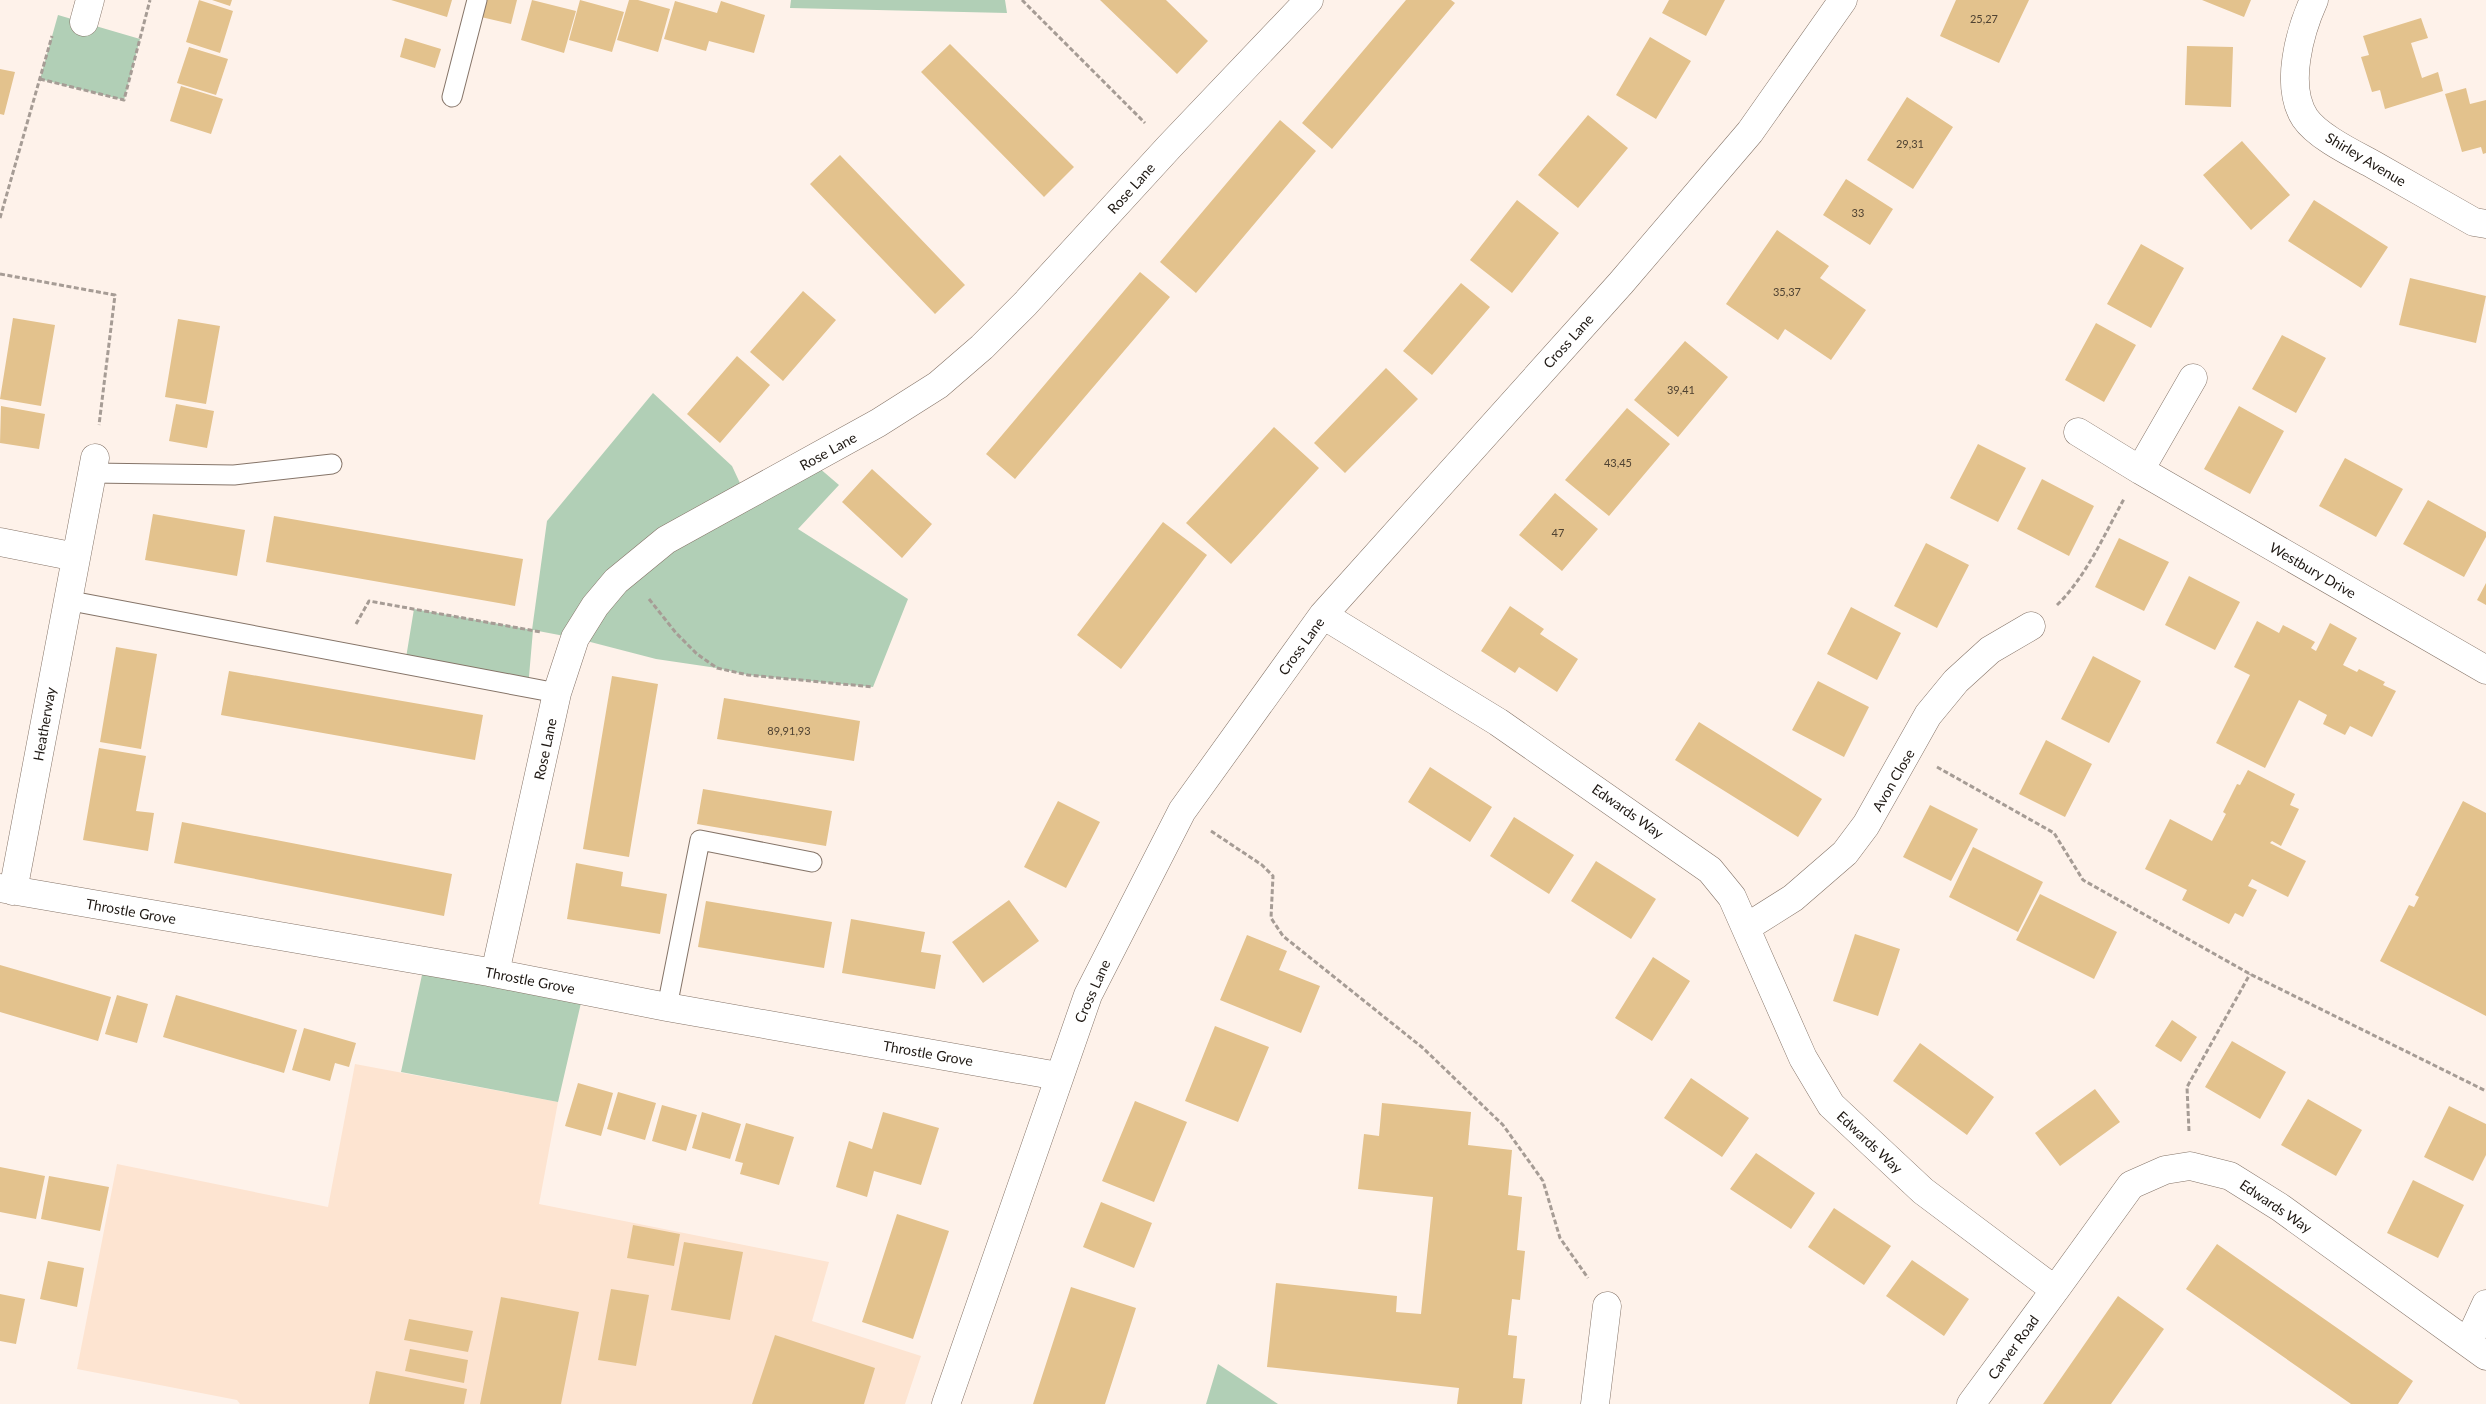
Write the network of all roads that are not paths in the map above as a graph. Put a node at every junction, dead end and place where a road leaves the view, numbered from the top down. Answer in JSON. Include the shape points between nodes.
{"nodes":[{"id":1,"x":477,"y":0,"type":"edge"},
{"id":2,"x":1310,"y":0,"type":"edge"},
{"id":3,"x":1843,"y":0,"type":"edge"},
{"id":4,"x":2314,"y":0,"type":"edge"},
{"id":5,"x":452,"y":97,"type":"dead end"},
{"id":6,"x":2486,"y":224,"type":"edge"},
{"id":7,"x":2193,"y":378,"type":"dead end"},
{"id":8,"x":2078,"y":432,"type":"dead end"},
{"id":9,"x":332,"y":464,"type":"dead end"},
{"id":10,"x":93,"y":466,"type":"joint"},
{"id":11,"x":2140,"y":470,"type":"junction"},
{"id":12,"x":0,"y":542,"type":"edge"},
{"id":13,"x":76,"y":557,"type":"junction"},
{"id":14,"x":66,"y":600,"type":"junction"},
{"id":15,"x":1323,"y":615,"type":"junction"},
{"id":16,"x":2031,"y":626,"type":"road end"},
{"id":17,"x":2486,"y":670,"type":"edge"},
{"id":18,"x":557,"y":693,"type":"junction"},
{"id":19,"x":812,"y":862,"type":"dead end"},
{"id":20,"x":7,"y":890,"type":"edge"},
{"id":21,"x":1746,"y":927,"type":"junction"},
{"id":22,"x":495,"y":973,"type":"junction"},
{"id":23,"x":667,"y":1007,"type":"junction"},
{"id":24,"x":1058,"y":1076,"type":"junction"},
{"id":25,"x":2055,"y":1290,"type":"junction"},
{"id":26,"x":2486,"y":1304,"type":"edge"},
{"id":27,"x":1607,"y":1306,"type":"road end"},
{"id":28,"x":2477,"y":1349,"type":"edge"},
{"id":29,"x":946,"y":1404,"type":"edge"},
{"id":30,"x":1595,"y":1404,"type":"edge"},
{"id":31,"x":1972,"y":1404,"type":"edge"}],
"edges":[{"from":1,"to":5,"type":"lane"},
{"from":2,"to":18,"type":"street","name":"Rose Lane","via":[[1168,147],[1026,304],[938,385],[878,424],[666,540],[616,581],[575,638]]},
{"from":3,"to":15,"type":"street","name":"Cross Lane","via":[[1750,132],[1614,290]]},
{"from":4,"to":6,"type":"street","name":"Shirley Avenue","via":[[2304,22],[2295,61],[2298,96],[2305,118],[2332,142],[2474,222]]},
{"from":7,"to":11,"type":"street"},
{"from":8,"to":11,"type":"street","name":"Westbury Drive"},
{"from":9,"to":10,"type":"lane","via":[[234,475]]},
{"from":10,"to":13,"type":"street","name":"Heatherway"},
{"from":11,"to":17,"type":"street","name":"Westbury Drive"},
{"from":12,"to":13,"type":"street"},
{"from":13,"to":14,"type":"street","name":"Heatherway"},
{"from":14,"to":18,"type":"lane"},
{"from":14,"to":20,"type":"street","name":"Heatherway"},
{"from":15,"to":21,"type":"street","name":"Edwards Way","via":[[1498,722],[1671,841],[1710,870],[1732,898]]},
{"from":15,"to":24,"type":"street","name":"Cross Lane","via":[[1182,811],[1088,995]]},
{"from":16,"to":21,"type":"street","name":"Avon Close","via":[[1990,650],[1956,680],[1928,715],[1866,825],[1845,853],[1793,898]]},
{"from":18,"to":22,"type":"street","name":"Rose Lane"},
{"from":19,"to":23,"type":"lane","via":[[700,840]]},
{"from":20,"to":22,"type":"street","name":"Throstle Grove"},
{"from":21,"to":25,"type":"street","name":"Edwards Way","via":[[1803,1058],[1831,1105],[1923,1191]]},
{"from":22,"to":23,"type":"street","name":"Throstle Grove"},
{"from":23,"to":24,"type":"street","name":"Throstle Grove"},
{"from":24,"to":29,"type":"street","name":"Cross Lane"},
{"from":25,"to":28,"type":"street","name":"Edwards Way","via":[[2131,1185],[2165,1170],[2190,1166],[2230,1176],[2281,1208]]},
{"from":25,"to":31,"type":"street","name":"Carver Road"},
{"from":26,"to":28,"type":"street"},
{"from":27,"to":30,"type":"street"}]}
